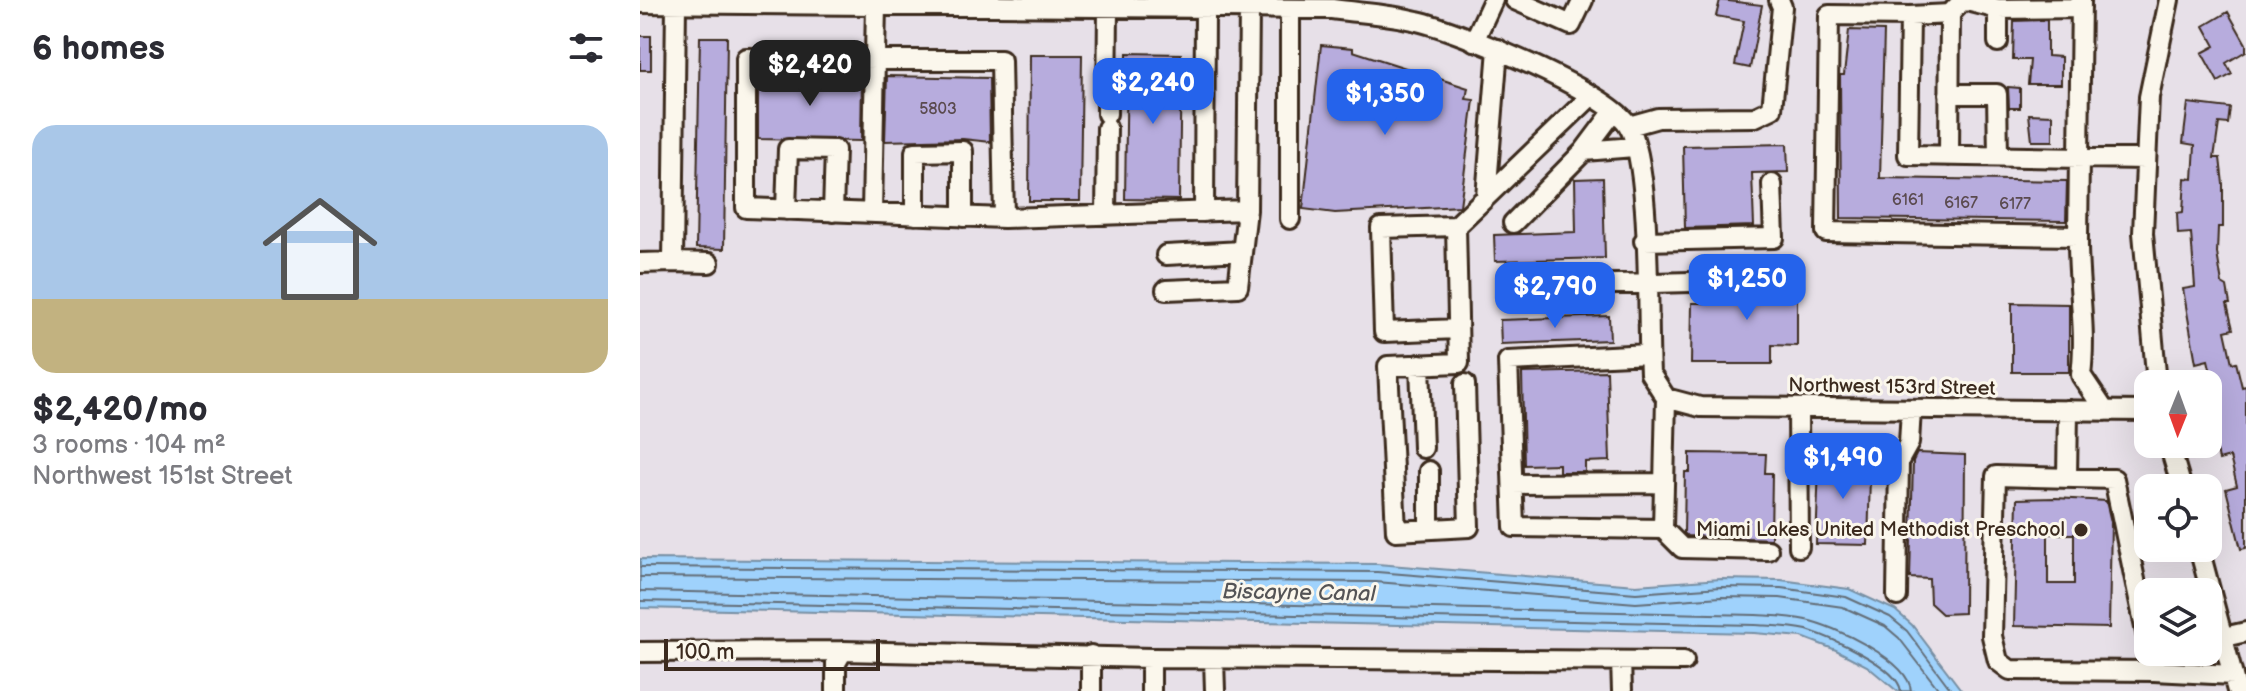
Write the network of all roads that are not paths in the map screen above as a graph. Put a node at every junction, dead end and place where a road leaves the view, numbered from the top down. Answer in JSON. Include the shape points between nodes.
{"nodes":[{"id":1,"x":1493,"y":0,"type":"edge"},
{"id":2,"x":1515,"y":0,"type":"edge"},
{"id":3,"x":1583,"y":0,"type":"edge"},
{"id":4,"x":1779,"y":0,"type":"edge"},
{"id":5,"x":1963,"y":0,"type":"edge"},
{"id":6,"x":2169,"y":0,"type":"edge"},
{"id":7,"x":700,"y":2,"type":"edge"},
{"id":8,"x":640,"y":3,"type":"edge"},
{"id":9,"x":676,"y":3,"type":"junction"},
{"id":10,"x":866,"y":3,"type":"edge"},
{"id":11,"x":1007,"y":3,"type":"edge"},
{"id":12,"x":2081,"y":4,"type":"edge"},
{"id":13,"x":1332,"y":5,"type":"edge"},
{"id":14,"x":1108,"y":7,"type":"junction"},
{"id":15,"x":1205,"y":8,"type":"junction"},
{"id":16,"x":1249,"y":8,"type":"junction"},
{"id":17,"x":1384,"y":8,"type":"edge"},
{"id":18,"x":1290,"y":9,"type":"junction"},
{"id":19,"x":1998,"y":9,"type":"junction"},
{"id":20,"x":1950,"y":14,"type":"junction"},
{"id":21,"x":1910,"y":16,"type":"junction"},
{"id":22,"x":1474,"y":41,"type":"junction"},
{"id":23,"x":1998,"y":42,"type":"dead end"},
{"id":24,"x":1498,"y":49,"type":"junction"},
{"id":25,"x":875,"y":59,"type":"junction"},
{"id":26,"x":1949,"y":94,"type":"junction"},
{"id":27,"x":1591,"y":96,"type":"junction"},
{"id":28,"x":1614,"y":111,"type":"junction"},
{"id":29,"x":1629,"y":126,"type":"junction"},
{"id":30,"x":1634,"y":147,"type":"junction"},
{"id":31,"x":1584,"y":151,"type":"junction"},
{"id":32,"x":1949,"y":156,"type":"junction"},
{"id":33,"x":1998,"y":156,"type":"junction"},
{"id":34,"x":2079,"y":157,"type":"junction"},
{"id":35,"x":2146,"y":159,"type":"junction"},
{"id":36,"x":1772,"y":184,"type":"dead end"},
{"id":37,"x":1486,"y":197,"type":"junction"},
{"id":38,"x":786,"y":210,"type":"junction"},
{"id":39,"x":1247,"y":210,"type":"junction"},
{"id":40,"x":833,"y":212,"type":"junction"},
{"id":41,"x":1204,"y":212,"type":"junction"},
{"id":42,"x":872,"y":213,"type":"junction"},
{"id":43,"x":915,"y":215,"type":"junction"},
{"id":44,"x":1106,"y":215,"type":"junction"},
{"id":45,"x":963,"y":217,"type":"junction"},
{"id":46,"x":1004,"y":218,"type":"junction"},
{"id":47,"x":1290,"y":219,"type":"dead end"},
{"id":48,"x":1513,"y":223,"type":"dead end"},
{"id":49,"x":1456,"y":226,"type":"junction"},
{"id":50,"x":2078,"y":236,"type":"junction"},
{"id":51,"x":1644,"y":241,"type":"junction"},
{"id":52,"x":1242,"y":251,"type":"junction"},
{"id":53,"x":1166,"y":255,"type":"dead end"},
{"id":54,"x":673,"y":262,"type":"junction"},
{"id":55,"x":640,"y":263,"type":"edge"},
{"id":56,"x":709,"y":263,"type":"dead end"},
{"id":57,"x":1727,"y":281,"type":"dead end"},
{"id":58,"x":1646,"y":283,"type":"junction"},
{"id":59,"x":1509,"y":287,"type":"dead end"},
{"id":60,"x":1166,"y":290,"type":"dead end"},
{"id":61,"x":1458,"y":329,"type":"junction"},
{"id":62,"x":1649,"y":354,"type":"junction"},
{"id":63,"x":1420,"y":364,"type":"junction"},
{"id":64,"x":2156,"y":370,"type":"edge"},
{"id":65,"x":1465,"y":384,"type":"dead end"},
{"id":66,"x":1666,"y":398,"type":"junction"},
{"id":67,"x":1798,"y":408,"type":"junction"},
{"id":68,"x":1911,"y":409,"type":"junction"},
{"id":69,"x":2068,"y":410,"type":"junction"},
{"id":70,"x":2105,"y":411,"type":"junction"},
{"id":71,"x":2134,"y":411,"type":"edge"},
{"id":72,"x":1423,"y":448,"type":"dead end"},
{"id":73,"x":1429,"y":471,"type":"dead end"},
{"id":74,"x":2067,"y":477,"type":"junction"},
{"id":75,"x":1664,"y":483,"type":"junction"},
{"id":76,"x":1513,"y":484,"type":"junction"},
{"id":77,"x":1429,"y":529,"type":"junction"},
{"id":78,"x":1663,"y":529,"type":"junction"},
{"id":79,"x":1799,"y":547,"type":"dead end"},
{"id":80,"x":1768,"y":550,"type":"dead end"},
{"id":81,"x":2203,"y":562,"type":"edge"},
{"id":82,"x":2135,"y":578,"type":"edge"},
{"id":83,"x":1897,"y":596,"type":"dead end"},
{"id":84,"x":2246,"y":632,"type":"edge"},
{"id":85,"x":2224,"y":637,"type":"junction"},
{"id":86,"x":843,"y":651,"type":"junction"},
{"id":87,"x":640,"y":652,"type":"edge"},
{"id":88,"x":1091,"y":655,"type":"junction"},
{"id":89,"x":1151,"y":658,"type":"junction"},
{"id":90,"x":1214,"y":659,"type":"junction"},
{"id":91,"x":1621,"y":661,"type":"junction"},
{"id":92,"x":1684,"y":661,"type":"dead end"},
{"id":93,"x":2153,"y":666,"type":"edge"},
{"id":94,"x":2154,"y":671,"type":"junction"},
{"id":95,"x":2235,"y":683,"type":"edge"},
{"id":96,"x":836,"y":691,"type":"edge"},
{"id":97,"x":1091,"y":691,"type":"edge"},
{"id":98,"x":1151,"y":691,"type":"edge"},
{"id":99,"x":1215,"y":691,"type":"edge"},
{"id":100,"x":1622,"y":691,"type":"edge"}],
"edges":[{"from":1,"to":22,"type":"street"},
{"from":2,"to":3,"type":"street","via":[[1571,25]]},
{"from":4,"to":29,"type":"street","via":[[1772,109],[1755,117],[1658,118]]},
{"from":5,"to":19,"type":"street"},
{"from":5,"to":20,"type":"street"},
{"from":6,"to":35,"type":"street","via":[[2149,97]]},
{"from":7,"to":9,"type":"street"},
{"from":7,"to":10,"type":"street"},
{"from":8,"to":9,"type":"street"},
{"from":9,"to":54,"type":"street"},
{"from":10,"to":11,"type":"street"},
{"from":10,"to":25,"type":"street"},
{"from":11,"to":14,"type":"street"},
{"from":12,"to":19,"type":"street"},
{"from":12,"to":34,"type":"street"},
{"from":13,"to":17,"type":"street"},
{"from":13,"to":18,"type":"street"},
{"from":14,"to":15,"type":"street"},
{"from":14,"to":44,"type":"street"},
{"from":15,"to":16,"type":"street"},
{"from":15,"to":41,"type":"street"},
{"from":16,"to":18,"type":"street"},
{"from":16,"to":39,"type":"street"},
{"from":17,"to":22,"type":"street"},
{"from":18,"to":47,"type":"street"},
{"from":19,"to":23,"type":"street"},
{"from":20,"to":21,"type":"street"},
{"from":20,"to":26,"type":"street"},
{"from":21,"to":32,"type":"street","via":[[1908,155]]},
{"from":21,"to":50,"type":"street","via":[[1829,15],[1826,232]]},
{"from":22,"to":24,"type":"street"},
{"from":24,"to":27,"type":"street"},
{"from":24,"to":37,"type":"street"},
{"from":25,"to":38,"type":"street","via":[[746,58],[746,208]]},
{"from":25,"to":42,"type":"street"},
{"from":25,"to":46,"type":"street","via":[[1001,60]]},
{"from":26,"to":32,"type":"street"},
{"from":26,"to":33,"type":"street","via":[[1997,94]]},
{"from":27,"to":28,"type":"street"},
{"from":27,"to":37,"type":"street"},
{"from":28,"to":29,"type":"street"},
{"from":28,"to":31,"type":"street"},
{"from":29,"to":30,"type":"street"},
{"from":30,"to":31,"type":"street"},
{"from":30,"to":51,"type":"street","via":[[1641,168]]},
{"from":31,"to":48,"type":"street"},
{"from":32,"to":33,"type":"street"},
{"from":33,"to":34,"type":"street"},
{"from":34,"to":35,"type":"street"},
{"from":34,"to":50,"type":"street"},
{"from":35,"to":64,"type":"street","via":[[2143,233]]},
{"from":36,"to":51,"type":"street","via":[[1774,238]]},
{"from":37,"to":49,"type":"street"},
{"from":38,"to":40,"type":"street"},
{"from":38,"to":40,"type":"street","via":[[788,149],[835,150]]},
{"from":39,"to":41,"type":"street"},
{"from":39,"to":52,"type":"street"},
{"from":40,"to":42,"type":"street"},
{"from":41,"to":44,"type":"street"},
{"from":42,"to":43,"type":"street"},
{"from":43,"to":45,"type":"street"},
{"from":43,"to":45,"type":"street","via":[[915,152],[963,151]]},
{"from":44,"to":46,"type":"street"},
{"from":45,"to":46,"type":"street"},
{"from":49,"to":61,"type":"street"},
{"from":49,"to":61,"type":"street","via":[[1381,228],[1384,332]]},
{"from":50,"to":70,"type":"street","via":[[2085,349],[2081,375]]},
{"from":51,"to":58,"type":"street"},
{"from":52,"to":53,"type":"street"},
{"from":52,"to":60,"type":"street","via":[[1238,287]]},
{"from":54,"to":55,"type":"street"},
{"from":54,"to":56,"type":"street"},
{"from":57,"to":58,"type":"street"},
{"from":58,"to":59,"type":"street"},
{"from":58,"to":62,"type":"street"},
{"from":61,"to":63,"type":"street","via":[[1459,363]]},
{"from":62,"to":66,"type":"street","via":[[1650,373]]},
{"from":62,"to":76,"type":"street","via":[[1508,361]]},
{"from":63,"to":72,"type":"street"},
{"from":63,"to":77,"type":"street","via":[[1388,366],[1396,531]]},
{"from":65,"to":77,"type":"street","via":[[1469,527]]},
{"from":66,"to":67,"type":"street","name":"Northwest 153rd Street","via":[[1700,407]]},
{"from":66,"to":75,"type":"street"},
{"from":67,"to":68,"type":"street","name":"Northwest 153rd Street"},
{"from":67,"to":79,"type":"street"},
{"from":68,"to":69,"type":"street","name":"Northwest 153rd Street"},
{"from":68,"to":83,"type":"street","via":[[1909,443],[1899,461]]},
{"from":69,"to":70,"type":"street","name":"Northwest 153rd Street"},
{"from":69,"to":74,"type":"street"},
{"from":70,"to":71,"type":"street","name":"Northwest 153rd Street"},
{"from":73,"to":77,"type":"street"},
{"from":74,"to":82,"type":"street","via":[[2114,479]]},
{"from":74,"to":94,"type":"street","via":[[1996,476],[1992,636],[1998,661],[2010,670]]},
{"from":75,"to":76,"type":"street"},
{"from":75,"to":78,"type":"street"},
{"from":76,"to":78,"type":"street","via":[[1514,527]]},
{"from":78,"to":80,"type":"street","via":[[1682,548]]},
{"from":81,"to":85,"type":"street"},
{"from":84,"to":85,"type":"street"},
{"from":85,"to":95,"type":"street"},
{"from":86,"to":87,"type":"street"},
{"from":86,"to":88,"type":"street"},
{"from":86,"to":96,"type":"street","via":[[836,663]]},
{"from":88,"to":89,"type":"street"},
{"from":88,"to":97,"type":"street"},
{"from":89,"to":90,"type":"street"},
{"from":89,"to":98,"type":"street"},
{"from":90,"to":91,"type":"street"},
{"from":90,"to":99,"type":"street"},
{"from":91,"to":92,"type":"street"},
{"from":91,"to":100,"type":"street"},
{"from":93,"to":94,"type":"street"},
{"from":94,"to":95,"type":"street"}]}
